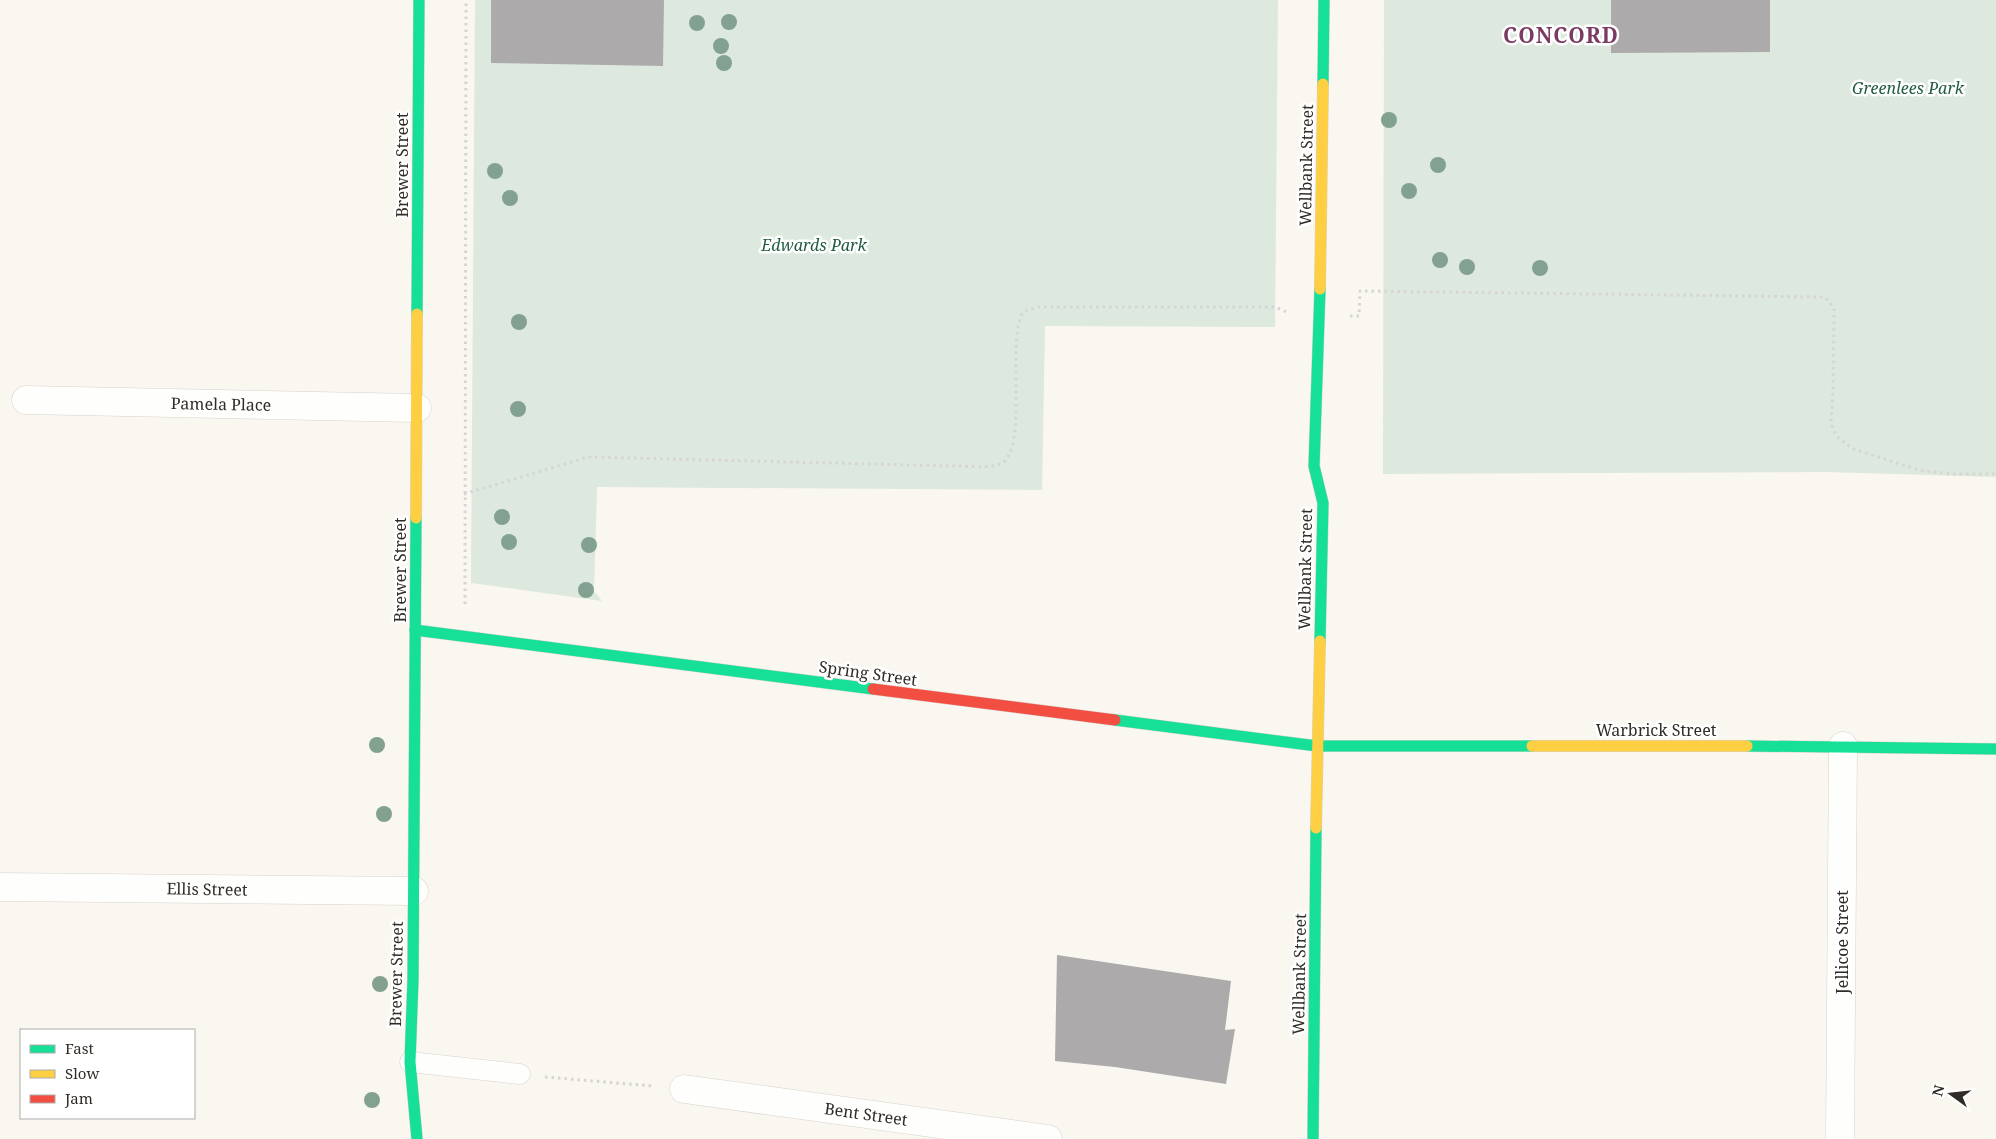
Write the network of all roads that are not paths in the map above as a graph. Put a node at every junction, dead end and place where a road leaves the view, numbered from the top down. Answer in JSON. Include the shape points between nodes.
{"nodes":[{"id":1,"x":419,"y":0,"type":"edge"},
{"id":2,"x":1324,"y":0,"type":"edge"},
{"id":3,"x":26,"y":400,"type":"dead end"},
{"id":4,"x":417,"y":408,"type":"junction"},
{"id":5,"x":415,"y":630,"type":"junction"},
{"id":6,"x":1317,"y":746,"type":"junction"},
{"id":7,"x":1843,"y":746,"type":"junction"},
{"id":8,"x":1996,"y":749,"type":"edge"},
{"id":9,"x":0,"y":887,"type":"edge"},
{"id":10,"x":414,"y":891,"type":"junction"},
{"id":11,"x":410,"y":1062,"type":"junction"},
{"id":12,"x":520,"y":1074,"type":"road end"},
{"id":13,"x":684,"y":1089,"type":"road end"},
{"id":14,"x":417,"y":1139,"type":"edge"},
{"id":15,"x":1048,"y":1139,"type":"edge"},
{"id":16,"x":1314,"y":1139,"type":"edge"},
{"id":17,"x":1840,"y":1139,"type":"edge"}],
"edges":[{"from":1,"to":4,"type":"street","name":"Brewer Street"},
{"from":2,"to":6,"type":"street","name":"Wellbank Street","via":[[1320,315],[1314,466],[1323,503]]},
{"from":3,"to":4,"type":"street","name":"Pamela Place"},
{"from":4,"to":5,"type":"street","name":"Brewer Street"},
{"from":5,"to":6,"type":"street","name":"Spring Street"},
{"from":5,"to":10,"type":"street","name":"Brewer Street"},
{"from":6,"to":7,"type":"street","name":"Warbrick Street"},
{"from":6,"to":16,"type":"street","name":"Wellbank Street"},
{"from":7,"to":8,"type":"street","name":"Warbrick Street"},
{"from":7,"to":17,"type":"street","name":"Jellicoe Street"},
{"from":9,"to":10,"type":"street","name":"Ellis Street"},
{"from":10,"to":11,"type":"street","name":"Brewer Street"},
{"from":11,"to":12,"type":"lane"},
{"from":11,"to":14,"type":"street","name":"Brewer Street"},
{"from":13,"to":15,"type":"street","name":"Bent Street"}]}
